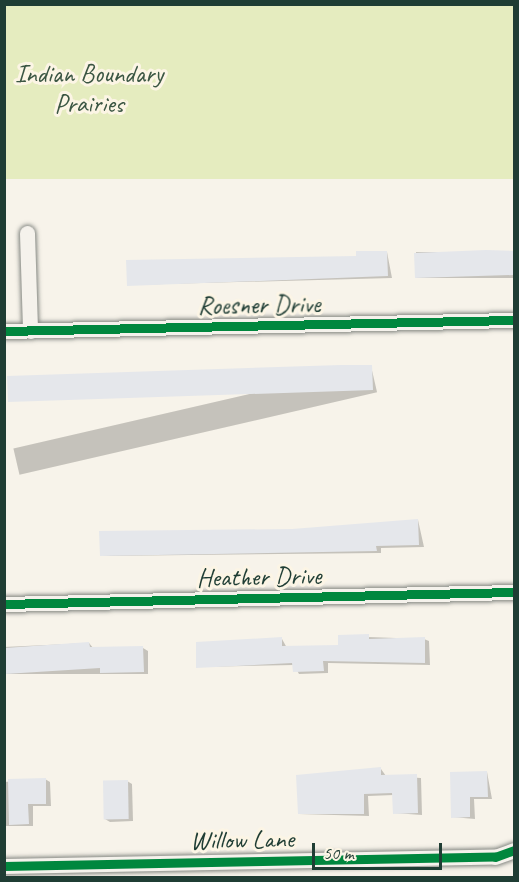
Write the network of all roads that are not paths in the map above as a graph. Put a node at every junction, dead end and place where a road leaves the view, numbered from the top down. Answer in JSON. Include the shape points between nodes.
{"nodes":[{"id":1,"x":27,"y":232,"type":"dead end"},
{"id":2,"x":514,"y":320,"type":"edge"},
{"id":3,"x":30,"y":330,"type":"junction"},
{"id":4,"x":4,"y":331,"type":"edge"},
{"id":5,"x":514,"y":592,"type":"edge"},
{"id":6,"x":4,"y":604,"type":"edge"},
{"id":7,"x":514,"y":850,"type":"edge"},
{"id":8,"x":4,"y":866,"type":"edge"}],
"edges":[{"from":1,"to":3,"type":"street"},
{"from":2,"to":3,"type":"street","name":"Roesner Drive"},
{"from":3,"to":4,"type":"street","name":"Roesner Drive"},
{"from":5,"to":6,"type":"street","name":"Heather Drive"},
{"from":7,"to":8,"type":"street","name":"Willow Lane","via":[[495,857]]}]}
